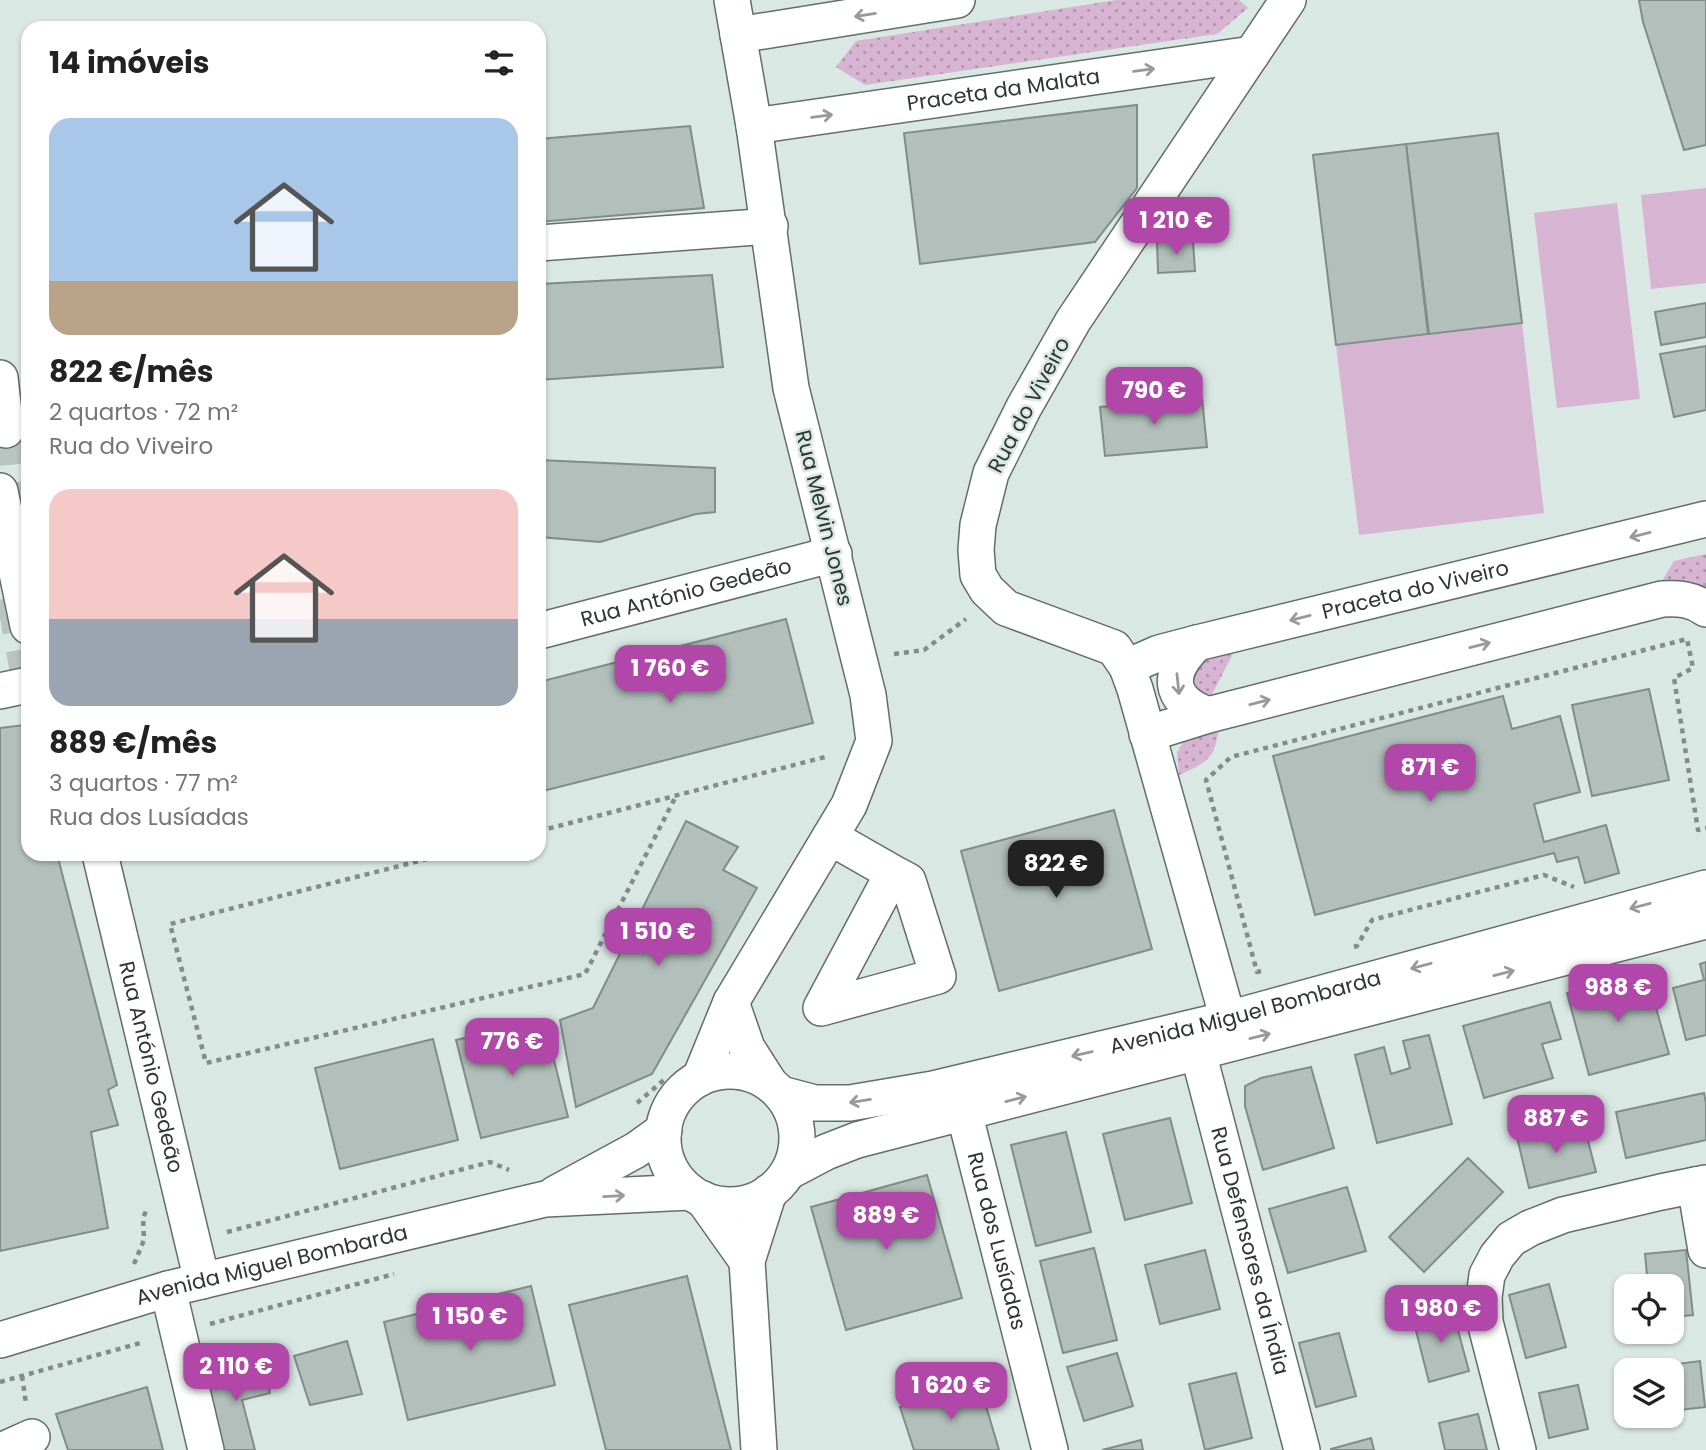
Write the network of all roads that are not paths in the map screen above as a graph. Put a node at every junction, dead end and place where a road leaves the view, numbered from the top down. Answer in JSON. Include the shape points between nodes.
{"nodes":[{"id":1,"x":732,"y":0,"type":"edge"},
{"id":2,"x":957,"y":0,"type":"edge"},
{"id":3,"x":1288,"y":0,"type":"edge"},
{"id":4,"x":738,"y":35,"type":"junction"},
{"id":5,"x":1252,"y":54,"type":"junction"},
{"id":6,"x":754,"y":126,"type":"junction"},
{"id":7,"x":770,"y":226,"type":"junction"},
{"id":8,"x":546,"y":242,"type":"edge"},
{"id":9,"x":0,"y":378,"type":"edge"},
{"id":10,"x":6,"y":430,"type":"dead end"},
{"id":11,"x":0,"y":495,"type":"tunnel mouth"},
{"id":12,"x":1706,"y":519,"type":"edge"},
{"id":13,"x":834,"y":554,"type":"junction"},
{"id":14,"x":21,"y":593,"type":"tunnel mouth"},
{"id":15,"x":1706,"y":609,"type":"edge"},
{"id":16,"x":546,"y":629,"type":"edge"},
{"id":17,"x":1197,"y":643,"type":"junction"},
{"id":18,"x":1127,"y":667,"type":"junction"},
{"id":19,"x":21,"y":686,"type":"edge"},
{"id":20,"x":0,"y":691,"type":"edge"},
{"id":21,"x":1208,"y":715,"type":"junction"},
{"id":22,"x":1147,"y":734,"type":"junction"},
{"id":23,"x":830,"y":838,"type":"junction"},
{"id":24,"x":102,"y":861,"type":"edge"},
{"id":25,"x":894,"y":873,"type":"dead end"},
{"id":26,"x":1706,"y":888,"type":"edge"},
{"id":27,"x":1706,"y":921,"type":"edge"},
{"id":28,"x":731,"y":1002,"type":"junction"},
{"id":29,"x":1228,"y":1019,"type":"junction"},
{"id":30,"x":1198,"y":1052,"type":"junction"},
{"id":31,"x":686,"y":1075,"type":"junction"},
{"id":32,"x":776,"y":1089,"type":"junction"},
{"id":33,"x":964,"y":1112,"type":"junction"},
{"id":34,"x":664,"y":1130,"type":"junction"},
{"id":35,"x":779,"y":1182,"type":"junction"},
{"id":36,"x":1701,"y":1184,"type":"edge"},
{"id":37,"x":696,"y":1195,"type":"junction"},
{"id":38,"x":545,"y":1199,"type":"junction"},
{"id":39,"x":1706,"y":1250,"type":"edge"},
{"id":40,"x":747,"y":1261,"type":"junction"},
{"id":41,"x":202,"y":1281,"type":"junction"},
{"id":42,"x":168,"y":1289,"type":"junction"},
{"id":43,"x":0,"y":1340,"type":"edge"},
{"id":44,"x":206,"y":1450,"type":"edge"},
{"id":45,"x":759,"y":1450,"type":"edge"},
{"id":46,"x":1050,"y":1450,"type":"edge"},
{"id":47,"x":1302,"y":1450,"type":"edge"},
{"id":48,"x":1518,"y":1450,"type":"edge"}],
"edges":[{"from":1,"to":4,"type":"street","name":"Rua Melvin Jones"},
{"from":2,"to":4,"type":"street","one_way":true},
{"from":3,"to":5,"type":"street","name":"Rua do Viveiro"},
{"from":4,"to":6,"type":"street","name":"Rua Melvin Jones"},
{"from":6,"to":5,"type":"street","name":"Praceta da Malata","one_way":true},
{"from":5,"to":18,"type":"street","name":"Rua do Viveiro","via":[[1073,321],[991,473],[978,525],[978,575],[987,590],[1006,608],[1114,648]]},
{"from":6,"to":7,"type":"street","name":"Rua Melvin Jones"},
{"from":7,"to":8,"type":"street"},
{"from":7,"to":13,"type":"street","name":"Rua Melvin Jones","via":[[792,388]]},
{"from":9,"to":10,"type":"street"},
{"from":11,"to":14,"type":"street"},
{"from":12,"to":17,"type":"street","name":"Praceta do Viveiro","one_way":true},
{"from":13,"to":16,"type":"street","name":"Rua António Gedeão"},
{"from":13,"to":23,"type":"street","name":"Rua Melvin Jones","via":[[869,695],[874,741],[849,805]]},
{"from":21,"to":15,"type":"street","one_way":true,"via":[[1662,599],[1682,598]]},
{"from":17,"to":18,"type":"street","name":"Praceta do Viveiro"},
{"from":17,"to":21,"type":"street","one_way":true,"via":[[1178,667],[1176,688],[1185,704]]},
{"from":18,"to":22,"type":"street","name":"Rua do Viveiro"},
{"from":19,"to":20,"type":"street"},
{"from":21,"to":22,"type":"street"},
{"from":22,"to":29,"type":"street","name":"Rua do Viveiro"},
{"from":23,"to":25,"type":"street"},
{"from":23,"to":28,"type":"street","name":"Rua Melvin Jones"},
{"from":24,"to":41,"type":"street","name":"Rua António Gedeão"},
{"from":26,"to":29,"type":"street","name":"Avenida Miguel Bombarda","one_way":true},
{"from":30,"to":27,"type":"street","name":"Avenida Miguel Bombarda","one_way":true},
{"from":28,"to":31,"type":"street","name":"Rua Melvin Jones"},
{"from":28,"to":32,"type":"street","via":[[747,1048]]},
{"from":29,"to":30,"type":"street"},
{"from":29,"to":32,"type":"street","name":"Avenida Miguel Bombarda","one_way":true,"via":[[933,1089],[850,1103],[815,1103]]},
{"from":33,"to":30,"type":"street","name":"Avenida Miguel Bombarda","one_way":true},
{"from":30,"to":47,"type":"street","name":"Rua Defensores da Índia"},
{"from":31,"to":32,"type":"street","via":[[736,1071]]},
{"from":31,"to":34,"type":"street"},
{"from":32,"to":35,"type":"street","via":[[789,1105],[797,1132],[794,1159]]},
{"from":33,"to":35,"type":"street","name":"Avenida Miguel Bombarda","via":[[857,1140],[826,1152]]},
{"from":33,"to":46,"type":"street","name":"Rua dos Lusíadas"},
{"from":34,"to":37,"type":"street","via":[[672,1171]]},
{"from":34,"to":38,"type":"street","name":"Avenida Miguel Bombarda"},
{"from":35,"to":37,"type":"street","via":[[757,1199],[730,1205]]},
{"from":35,"to":40,"type":"street"},
{"from":36,"to":39,"type":"street"},
{"from":36,"to":48,"type":"street","via":[[1563,1215],[1511,1239],[1497,1256],[1487,1275],[1485,1322]]},
{"from":38,"to":37,"type":"street","name":"Avenida Miguel Bombarda","one_way":true},
{"from":37,"to":40,"type":"street"},
{"from":38,"to":41,"type":"street","name":"Avenida Miguel Bombarda"},
{"from":40,"to":45,"type":"street"},
{"from":41,"to":42,"type":"street","name":"Avenida Miguel Bombarda"},
{"from":42,"to":43,"type":"street","name":"Avenida Miguel Bombarda"},
{"from":42,"to":44,"type":"street"}]}
